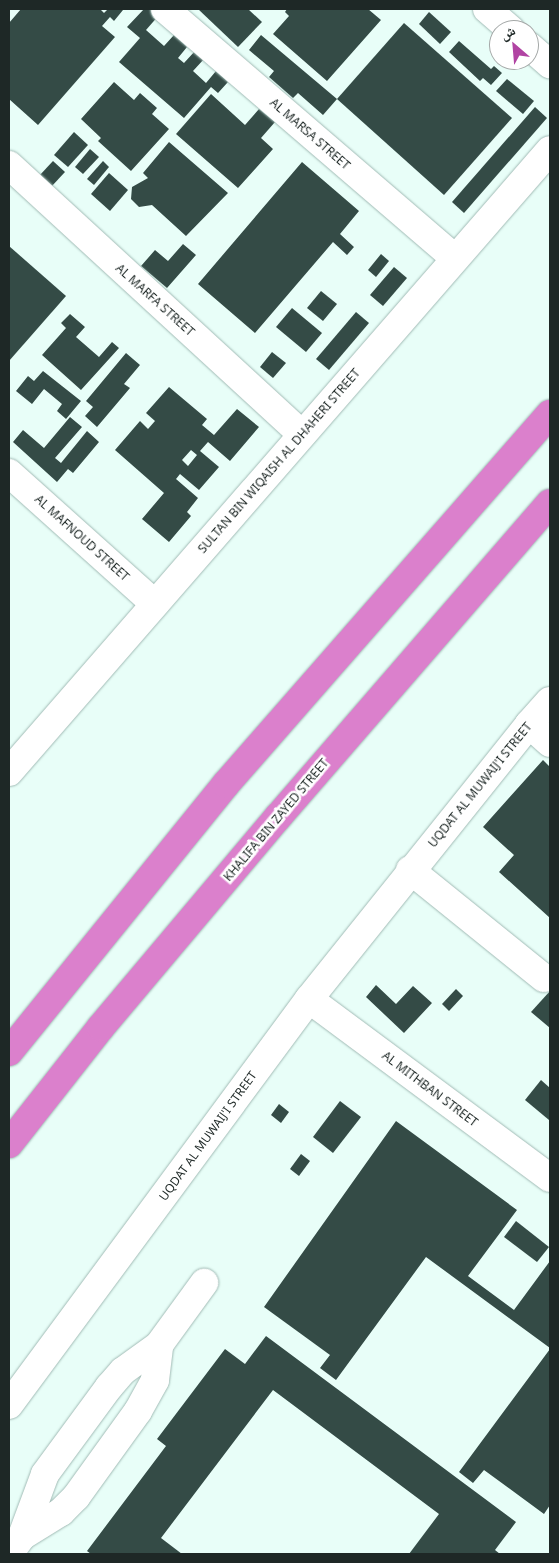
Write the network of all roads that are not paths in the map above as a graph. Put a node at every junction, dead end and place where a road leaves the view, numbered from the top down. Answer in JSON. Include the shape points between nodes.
{"nodes":[{"id":1,"x":165,"y":9,"type":"edge"},
{"id":2,"x":487,"y":9,"type":"edge"},
{"id":3,"x":500,"y":20,"type":"edge"},
{"id":4,"x":539,"y":55,"type":"edge"},
{"id":5,"x":550,"y":64,"type":"edge"},
{"id":6,"x":550,"y":150,"type":"edge"},
{"id":7,"x":9,"y":166,"type":"edge"},
{"id":8,"x":455,"y":258,"type":"junction"},
{"id":9,"x":550,"y":414,"type":"edge"},
{"id":10,"x":302,"y":434,"type":"junction"},
{"id":11,"x":9,"y":473,"type":"edge"},
{"id":12,"x":550,"y":503,"type":"edge"},
{"id":13,"x":155,"y":604,"type":"junction"},
{"id":14,"x":550,"y":701,"type":"edge"},
{"id":15,"x":529,"y":724,"type":"junction"},
{"id":16,"x":550,"y":743,"type":"edge"},
{"id":17,"x":9,"y":772,"type":"edge"},
{"id":18,"x":410,"y":870,"type":"junction"},
{"id":19,"x":544,"y":978,"type":"dead end"},
{"id":20,"x":309,"y":999,"type":"junction"},
{"id":21,"x":9,"y":1052,"type":"edge"},
{"id":22,"x":9,"y":1144,"type":"edge"},
{"id":23,"x":550,"y":1178,"type":"edge"},
{"id":24,"x":204,"y":1283,"type":"dead end"},
{"id":25,"x":159,"y":1345,"type":"junction"},
{"id":26,"x":9,"y":1405,"type":"edge"},
{"id":27,"x":16,"y":1545,"type":"edge"}],
"edges":[{"from":1,"to":8,"type":"street","name":"AL MARSA STREET"},
{"from":2,"to":3,"type":"street"},
{"from":4,"to":5,"type":"street"},
{"from":6,"to":8,"type":"street","name":"SULTAN BIN WIQAISH AL DHAHERI STREET"},
{"from":7,"to":10,"type":"street","name":"AL MARFA STREET"},
{"from":8,"to":10,"type":"street","name":"SULTAN BIN WIQAISH AL DHAHERI STREET"},
{"from":9,"to":21,"type":"highway","via":[[226,784]]},
{"from":10,"to":13,"type":"street","name":"SULTAN BIN WIQAISH AL DHAHERI STREET"},
{"from":11,"to":13,"type":"street","name":"AL MAFNOUD STREET"},
{"from":12,"to":22,"type":"highway","name":"KHALIFA BIN ZAYED STREET","via":[[101,1027]]},
{"from":13,"to":17,"type":"street","name":"SULTAN BIN WIQAISH AL DHAHERI STREET"},
{"from":14,"to":15,"type":"street","name":"UQDAT AL MUWAIJ'I STREET"},
{"from":15,"to":16,"type":"street"},
{"from":15,"to":18,"type":"street","name":"UQDAT AL MUWAIJ'I STREET"},
{"from":18,"to":19,"type":"street"},
{"from":18,"to":20,"type":"street","name":"UQDAT AL MUWAIJ'I STREET"},
{"from":20,"to":23,"type":"street","name":"AL MITHBAN STREET"},
{"from":20,"to":26,"type":"street","name":"UQDAT AL MUWAIJ'I STREET"},
{"from":24,"to":25,"type":"street"},
{"from":25,"to":27,"type":"street","via":[[129,1366],[108,1388],[45,1474]]},
{"from":25,"to":27,"type":"street","via":[[155,1380],[138,1411],[76,1497]]}]}
